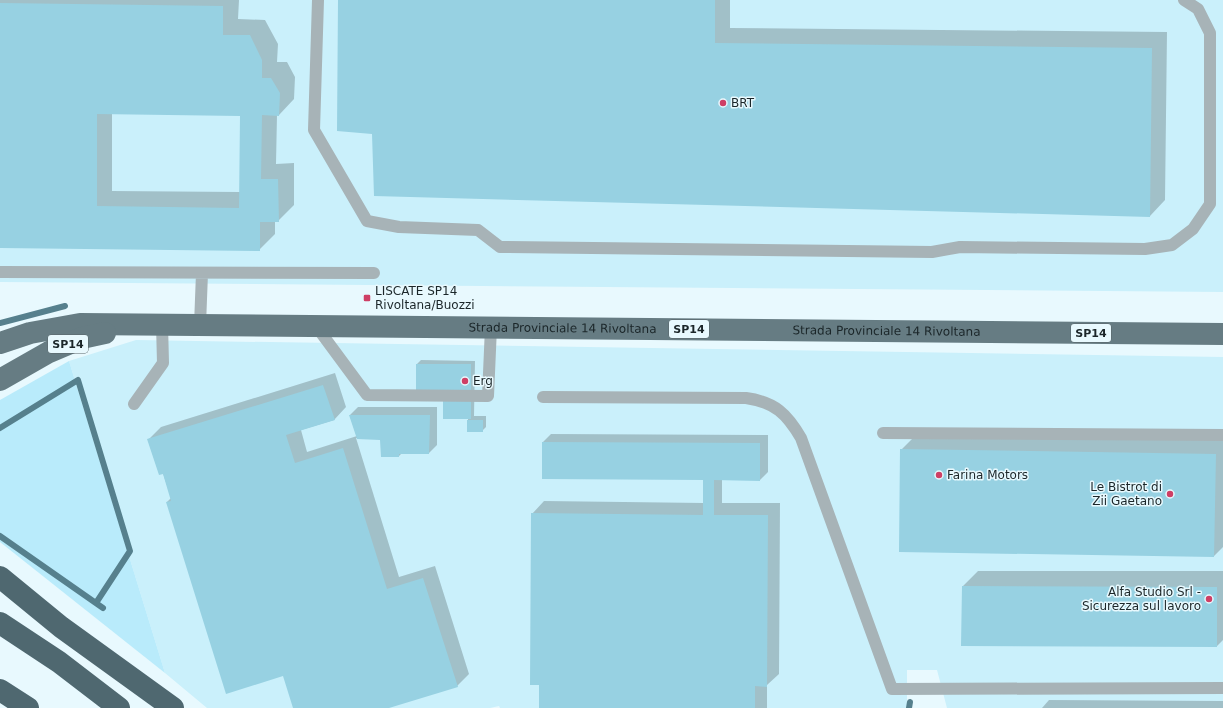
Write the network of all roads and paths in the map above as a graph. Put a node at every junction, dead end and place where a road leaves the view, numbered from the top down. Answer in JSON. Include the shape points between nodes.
{"nodes":[{"id":1,"x":318,"y":0,"type":"edge"},
{"id":2,"x":1184,"y":0,"type":"edge"},
{"id":3,"x":0,"y":272,"type":"edge"},
{"id":4,"x":202,"y":273,"type":"junction"},
{"id":5,"x":374,"y":274,"type":"dead end"},
{"id":6,"x":152,"y":324,"type":"junction"},
{"id":7,"x":200,"y":325,"type":"junction"},
{"id":8,"x":316,"y":326,"type":"junction"},
{"id":9,"x":491,"y":327,"type":"junction"},
{"id":10,"x":1223,"y":334,"type":"edge"},
{"id":11,"x":0,"y":343,"type":"edge"},
{"id":12,"x":0,"y":380,"type":"edge"},
{"id":13,"x":543,"y":397,"type":"dead end"},
{"id":14,"x":134,"y":404,"type":"dead end"},
{"id":15,"x":883,"y":432,"type":"dead end"},
{"id":16,"x":1223,"y":435,"type":"edge"},
{"id":17,"x":0,"y":577,"type":"edge"},
{"id":18,"x":0,"y":624,"type":"edge"},
{"id":19,"x":1223,"y":688,"type":"edge"},
{"id":20,"x":0,"y":690,"type":"edge"},
{"id":21,"x":28,"y":708,"type":"edge"},
{"id":22,"x":119,"y":708,"type":"edge"},
{"id":23,"x":174,"y":708,"type":"edge"}],
"edges":[{"from":1,"to":2,"type":"lane","via":[[314,130],[367,221],[399,227],[478,230],[500,247],[932,252],[960,247],[1145,249],[1172,245],[1193,229],[1210,204],[1210,33],[1198,9]]},
{"from":3,"to":4,"type":"lane"},
{"from":4,"to":5,"type":"lane"},
{"from":4,"to":7,"type":"lane"},
{"from":6,"to":7,"type":"main road","name":"Strada Provinciale 14 Rivoltana","number":"SP14"},
{"from":6,"to":11,"type":"main road","name":"Strada Provinciale 14 Rivoltana","number":"SP14","via":[[61,326]]},
{"from":6,"to":12,"type":"main road","name":"Strada Provinciale 14 Rivoltana","number":"SP14","via":[[82,338],[49,352]]},
{"from":6,"to":14,"type":"lane","via":[[163,363]]},
{"from":7,"to":8,"type":"main road","name":"Strada Provinciale 14 Rivoltana","number":"SP14"},
{"from":8,"to":9,"type":"main road","name":"Strada Provinciale 14 Rivoltana","number":"SP14"},
{"from":8,"to":9,"type":"lane","via":[[367,395],[488,396]]},
{"from":9,"to":10,"type":"main road","name":"Strada Provinciale 14 Rivoltana","number":"SP14"},
{"from":13,"to":19,"type":"lane","via":[[746,398],[767,402],[783,413],[802,438],[892,689]]},
{"from":15,"to":16,"type":"lane"},
{"from":17,"to":23,"type":"highway","via":[[61,627]]},
{"from":18,"to":22,"type":"highway","via":[[59,662]]},
{"from":20,"to":21,"type":"highway"}]}
